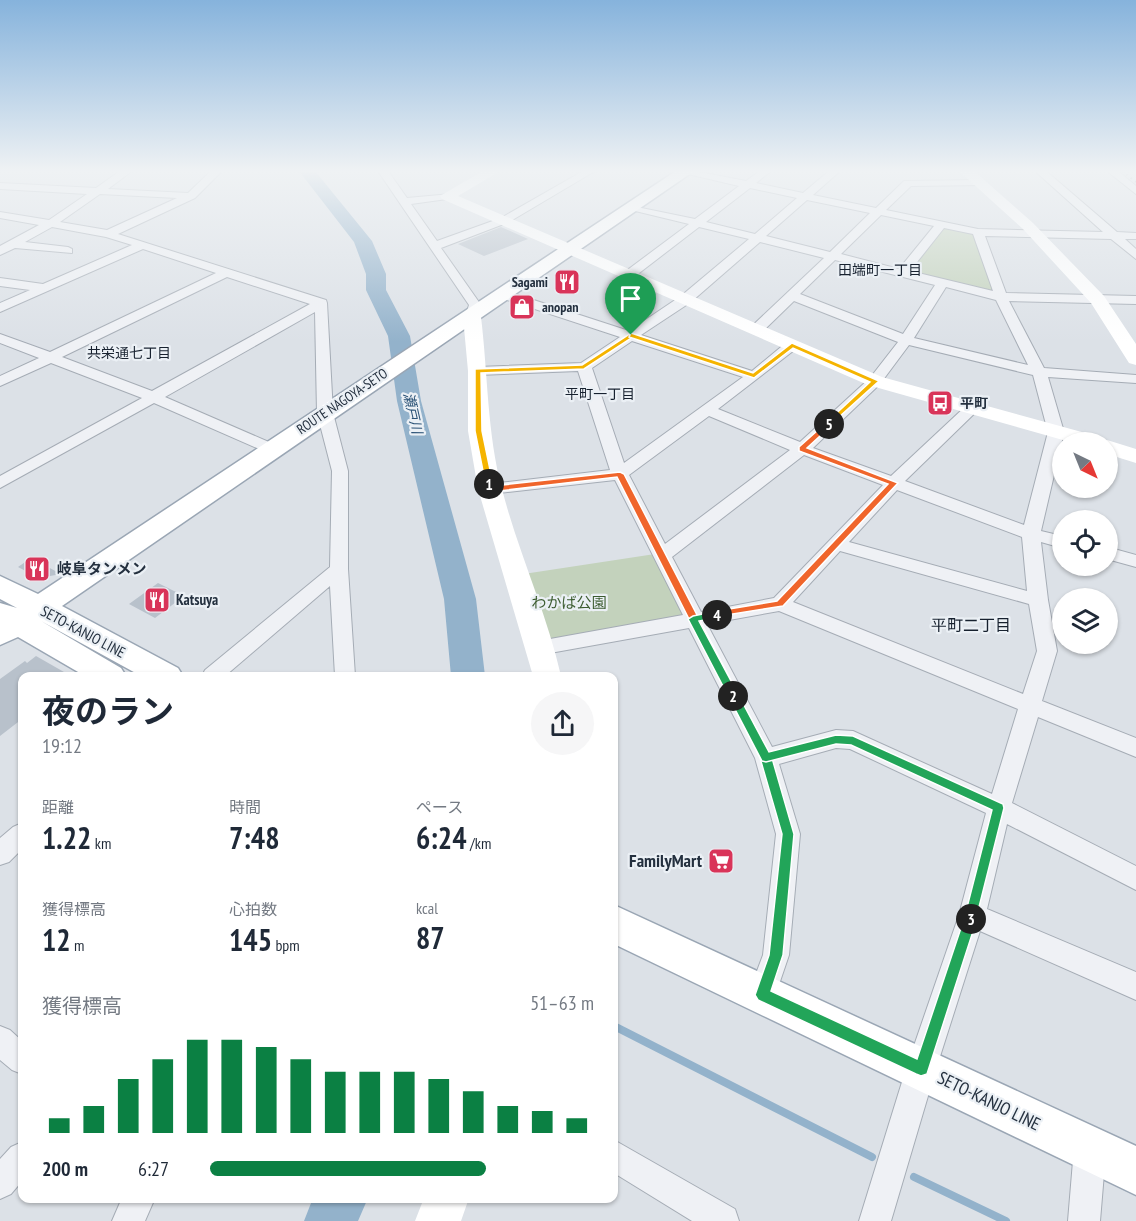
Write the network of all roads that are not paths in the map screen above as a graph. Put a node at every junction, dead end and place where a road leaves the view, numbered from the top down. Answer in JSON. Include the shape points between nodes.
{"nodes":[{"id":1,"x":43,"y":228,"type":"edge"},
{"id":2,"x":77,"y":228,"type":"edge"},
{"id":3,"x":121,"y":228,"type":"edge"},
{"id":4,"x":423,"y":228,"type":"edge"},
{"id":5,"x":484,"y":228,"type":"edge"},
{"id":6,"x":525,"y":228,"type":"edge"},
{"id":7,"x":601,"y":228,"type":"edge"},
{"id":8,"x":689,"y":228,"type":"edge"},
{"id":9,"x":721,"y":228,"type":"edge"},
{"id":10,"x":769,"y":228,"type":"edge"},
{"id":11,"x":861,"y":228,"type":"edge"},
{"id":12,"x":939,"y":228,"type":"edge"},
{"id":13,"x":957,"y":228,"type":"edge"},
{"id":14,"x":1029,"y":228,"type":"edge"},
{"id":15,"x":1107,"y":228,"type":"edge"},
{"id":16,"x":978,"y":232,"type":"junction"},
{"id":17,"x":108,"y":234,"type":"junction"},
{"id":18,"x":1037,"y":235,"type":"junction"},
{"id":19,"x":1116,"y":236,"type":"junction"},
{"id":20,"x":1136,"y":236,"type":"edge"},
{"id":21,"x":758,"y":237,"type":"junction"},
{"id":22,"x":0,"y":242,"type":"edge"},
{"id":23,"x":14,"y":244,"type":"junction"},
{"id":24,"x":140,"y":246,"type":"junction"},
{"id":25,"x":435,"y":246,"type":"junction"},
{"id":26,"x":571,"y":248,"type":"junction"},
{"id":27,"x":68,"y":250,"type":"dead end"},
{"id":28,"x":0,"y":251,"type":"edge"},
{"id":29,"x":832,"y":255,"type":"junction"},
{"id":30,"x":1136,"y":255,"type":"edge"},
{"id":31,"x":225,"y":273,"type":"junction"},
{"id":32,"x":902,"y":273,"type":"junction"},
{"id":33,"x":630,"y":274,"type":"junction"},
{"id":34,"x":0,"y":282,"type":"edge"},
{"id":35,"x":942,"y":283,"type":"junction"},
{"id":36,"x":44,"y":288,"type":"junction"},
{"id":37,"x":502,"y":294,"type":"junction"},
{"id":38,"x":793,"y":296,"type":"junction"},
{"id":39,"x":1001,"y":297,"type":"junction"},
{"id":40,"x":686,"y":298,"type":"junction"},
{"id":41,"x":1098,"y":300,"type":"junction"},
{"id":42,"x":1136,"y":300,"type":"edge"},
{"id":43,"x":321,"y":303,"type":"junction"},
{"id":44,"x":0,"y":308,"type":"edge"},
{"id":45,"x":463,"y":321,"type":"junction"},
{"id":46,"x":756,"y":329,"type":"junction"},
{"id":47,"x":631,"y":335,"type":"junction"},
{"id":48,"x":0,"y":338,"type":"edge"},
{"id":49,"x":906,"y":340,"type":"junction"},
{"id":50,"x":792,"y":345,"type":"junction"},
{"id":51,"x":50,"y":357,"type":"junction"},
{"id":52,"x":1136,"y":359,"type":"edge"},
{"id":53,"x":584,"y":367,"type":"junction"},
{"id":54,"x":478,"y":371,"type":"junction"},
{"id":55,"x":1039,"y":372,"type":"junction"},
{"id":56,"x":754,"y":376,"type":"junction"},
{"id":57,"x":1136,"y":379,"type":"edge"},
{"id":58,"x":875,"y":381,"type":"junction"},
{"id":59,"x":0,"y":382,"type":"edge"},
{"id":60,"x":151,"y":396,"type":"junction"},
{"id":61,"x":972,"y":408,"type":"junction"},
{"id":62,"x":332,"y":409,"type":"junction"},
{"id":63,"x":707,"y":410,"type":"junction"},
{"id":64,"x":1056,"y":432,"type":"joint"},
{"id":65,"x":1052,"y":448,"type":"edge"},
{"id":66,"x":272,"y":449,"type":"junction"},
{"id":67,"x":802,"y":449,"type":"junction"},
{"id":68,"x":1118,"y":450,"type":"edge"},
{"id":69,"x":1136,"y":456,"type":"edge"},
{"id":70,"x":620,"y":474,"type":"junction"},
{"id":71,"x":0,"y":483,"type":"edge"},
{"id":72,"x":894,"y":483,"type":"junction"},
{"id":73,"x":490,"y":489,"type":"junction"},
{"id":74,"x":1031,"y":534,"type":"junction"},
{"id":75,"x":1052,"y":539,"type":"edge"},
{"id":76,"x":834,"y":544,"type":"junction"},
{"id":77,"x":662,"y":555,"type":"junction"},
{"id":78,"x":1118,"y":556,"type":"edge"},
{"id":79,"x":1136,"y":561,"type":"edge"},
{"id":80,"x":339,"y":568,"type":"junction"},
{"id":81,"x":0,"y":586,"type":"edge"},
{"id":82,"x":1038,"y":600,"type":"junction"},
{"id":83,"x":780,"y":604,"type":"junction"},
{"id":84,"x":693,"y":619,"type":"junction"},
{"id":85,"x":14,"y":620,"type":"edge"},
{"id":86,"x":539,"y":648,"type":"junction"},
{"id":87,"x":103,"y":672,"type":"edge"},
{"id":88,"x":156,"y":672,"type":"edge"},
{"id":89,"x":217,"y":672,"type":"edge"},
{"id":90,"x":345,"y":672,"type":"edge"},
{"id":91,"x":546,"y":672,"type":"edge"},
{"id":92,"x":1030,"y":706,"type":"junction"},
{"id":93,"x":1136,"y":748,"type":"edge"},
{"id":94,"x":766,"y":758,"type":"junction"},
{"id":95,"x":999,"y":808,"type":"junction"},
{"id":96,"x":18,"y":838,"type":"edge"},
{"id":97,"x":0,"y":854,"type":"edge"},
{"id":98,"x":1136,"y":879,"type":"edge"},
{"id":99,"x":972,"y":915,"type":"junction"},
{"id":100,"x":618,"y":926,"type":"edge"},
{"id":101,"x":1136,"y":986,"type":"edge"},
{"id":102,"x":762,"y":995,"type":"junction"},
{"id":103,"x":0,"y":1040,"type":"edge"},
{"id":104,"x":18,"y":1056,"type":"edge"},
{"id":105,"x":921,"y":1069,"type":"junction"},
{"id":106,"x":1090,"y":1149,"type":"junction"},
{"id":107,"x":618,"y":1158,"type":"edge"},
{"id":108,"x":18,"y":1163,"type":"edge"},
{"id":109,"x":1136,"y":1171,"type":"edge"},
{"id":110,"x":0,"y":1183,"type":"edge"},
{"id":111,"x":137,"y":1203,"type":"edge"},
{"id":112,"x":445,"y":1203,"type":"edge"},
{"id":113,"x":128,"y":1221,"type":"edge"},
{"id":114,"x":438,"y":1221,"type":"edge"},
{"id":115,"x":723,"y":1221,"type":"edge"},
{"id":116,"x":875,"y":1221,"type":"edge"},
{"id":117,"x":1084,"y":1221,"type":"edge"}],
"edges":[{"from":1,"to":23,"type":"street"},
{"from":2,"to":17,"type":"street"},
{"from":3,"to":17,"type":"street"},
{"from":4,"to":25,"type":"street"},
{"from":5,"to":25,"type":"street"},
{"from":6,"to":26,"type":"street"},
{"from":7,"to":26,"type":"main road","name":"ROUTE NAGOYA-SETO"},
{"from":8,"to":33,"type":"street"},
{"from":9,"to":21,"type":"street"},
{"from":10,"to":21,"type":"street"},
{"from":11,"to":29,"type":"street"},
{"from":12,"to":32,"type":"street"},
{"from":13,"to":16,"type":"street"},
{"from":14,"to":18,"type":"street"},
{"from":15,"to":19,"type":"street"},
{"from":16,"to":18,"type":"street"},
{"from":16,"to":39,"type":"street"},
{"from":17,"to":24,"type":"street"},
{"from":18,"to":19,"type":"street"},
{"from":18,"to":41,"type":"street"},
{"from":19,"to":20,"type":"street"},
{"from":19,"to":30,"type":"street"},
{"from":21,"to":29,"type":"street"},
{"from":21,"to":40,"type":"street"},
{"from":22,"to":23,"type":"street"},
{"from":23,"to":27,"type":"street"},
{"from":23,"to":28,"type":"street"},
{"from":24,"to":31,"type":"street"},
{"from":24,"to":36,"type":"street"},
{"from":25,"to":45,"type":"street","via":[[476,305]]},
{"from":26,"to":33,"type":"street"},
{"from":26,"to":37,"type":"main road","name":"ROUTE NAGOYA-SETO"},
{"from":29,"to":32,"type":"street"},
{"from":29,"to":38,"type":"street"},
{"from":31,"to":43,"type":"street"},
{"from":31,"to":51,"type":"street"},
{"from":32,"to":35,"type":"street"},
{"from":33,"to":40,"type":"street"},
{"from":34,"to":36,"type":"street"},
{"from":35,"to":39,"type":"street"},
{"from":35,"to":49,"type":"street"},
{"from":36,"to":44,"type":"street"},
{"from":37,"to":45,"type":"main road","name":"ROUTE NAGOYA-SETO"},
{"from":37,"to":47,"type":"street"},
{"from":38,"to":46,"type":"street"},
{"from":38,"to":49,"type":"street"},
{"from":39,"to":41,"type":"street"},
{"from":39,"to":55,"type":"street"},
{"from":40,"to":46,"type":"street"},
{"from":40,"to":47,"type":"street"},
{"from":41,"to":42,"type":"street"},
{"from":41,"to":52,"type":"street"},
{"from":43,"to":60,"type":"street"},
{"from":43,"to":62,"type":"street"},
{"from":45,"to":54,"type":"street"},
{"from":45,"to":62,"type":"main road","name":"ROUTE NAGOYA-SETO"},
{"from":46,"to":50,"type":"street"},
{"from":47,"to":53,"type":"street"},
{"from":47,"to":56,"type":"street"},
{"from":48,"to":51,"type":"street"},
{"from":49,"to":55,"type":"street"},
{"from":49,"to":58,"type":"street"},
{"from":50,"to":56,"type":"street"},
{"from":50,"to":58,"type":"street"},
{"from":51,"to":59,"type":"street"},
{"from":51,"to":60,"type":"street"},
{"from":53,"to":54,"type":"street"},
{"from":53,"to":70,"type":"street"},
{"from":54,"to":73,"type":"street","via":[[478,431]]},
{"from":55,"to":57,"type":"street"},
{"from":55,"to":64,"type":"street"},
{"from":56,"to":63,"type":"street"},
{"from":58,"to":61,"type":"street"},
{"from":58,"to":67,"type":"street"},
{"from":60,"to":66,"type":"street"},
{"from":60,"to":71,"type":"street"},
{"from":61,"to":64,"type":"street"},
{"from":61,"to":72,"type":"street"},
{"from":62,"to":66,"type":"main road","name":"ROUTE NAGOYA-SETO"},
{"from":62,"to":80,"type":"street","via":[[340,471]]},
{"from":63,"to":67,"type":"street"},
{"from":63,"to":70,"type":"street"},
{"from":65,"to":74,"type":"street"},
{"from":66,"to":85,"type":"main road","name":"ROUTE NAGOYA-SETO"},
{"from":67,"to":72,"type":"street"},
{"from":67,"to":77,"type":"street"},
{"from":68,"to":69,"type":"street"},
{"from":70,"to":73,"type":"street"},
{"from":70,"to":77,"type":"street"},
{"from":72,"to":74,"type":"street"},
{"from":72,"to":76,"type":"street"},
{"from":73,"to":86,"type":"street"},
{"from":74,"to":75,"type":"street"},
{"from":74,"to":82,"type":"street"},
{"from":76,"to":82,"type":"street"},
{"from":76,"to":83,"type":"street"},
{"from":77,"to":84,"type":"street"},
{"from":78,"to":79,"type":"street"},
{"from":80,"to":89,"type":"street"},
{"from":80,"to":90,"type":"street"},
{"from":81,"to":85,"type":"main road","name":"SETO-KANJO LINE"},
{"from":82,"to":92,"type":"street","via":[[1047,651]]},
{"from":83,"to":84,"type":"street"},
{"from":83,"to":92,"type":"street"},
{"from":84,"to":86,"type":"street"},
{"from":84,"to":94,"type":"street"},
{"from":85,"to":87,"type":"main road","name":"SETO-KANJO LINE"},
{"from":85,"to":88,"type":"main road","name":"SETO-KANJO LINE"},
{"from":86,"to":91,"type":"street"},
{"from":92,"to":93,"type":"street"},
{"from":92,"to":95,"type":"street"},
{"from":94,"to":95,"type":"street","via":[[836,739],[853,740]]},
{"from":94,"to":102,"type":"street","via":[[788,834],[776,955]]},
{"from":95,"to":98,"type":"street"},
{"from":95,"to":99,"type":"street"},
{"from":96,"to":97,"type":"street"},
{"from":99,"to":101,"type":"street"},
{"from":99,"to":105,"type":"street"},
{"from":100,"to":102,"type":"main road","name":"SETO-KANJO LINE"},
{"from":102,"to":105,"type":"main road","name":"SETO-KANJO LINE"},
{"from":103,"to":104,"type":"street"},
{"from":105,"to":106,"type":"main road","name":"SETO-KANJO LINE"},
{"from":105,"to":116,"type":"street"},
{"from":106,"to":109,"type":"main road","name":"SETO-KANJO LINE"},
{"from":106,"to":117,"type":"street"},
{"from":107,"to":115,"type":"street"},
{"from":108,"to":110,"type":"street"},
{"from":111,"to":113,"type":"street"},
{"from":112,"to":114,"type":"street"}]}
